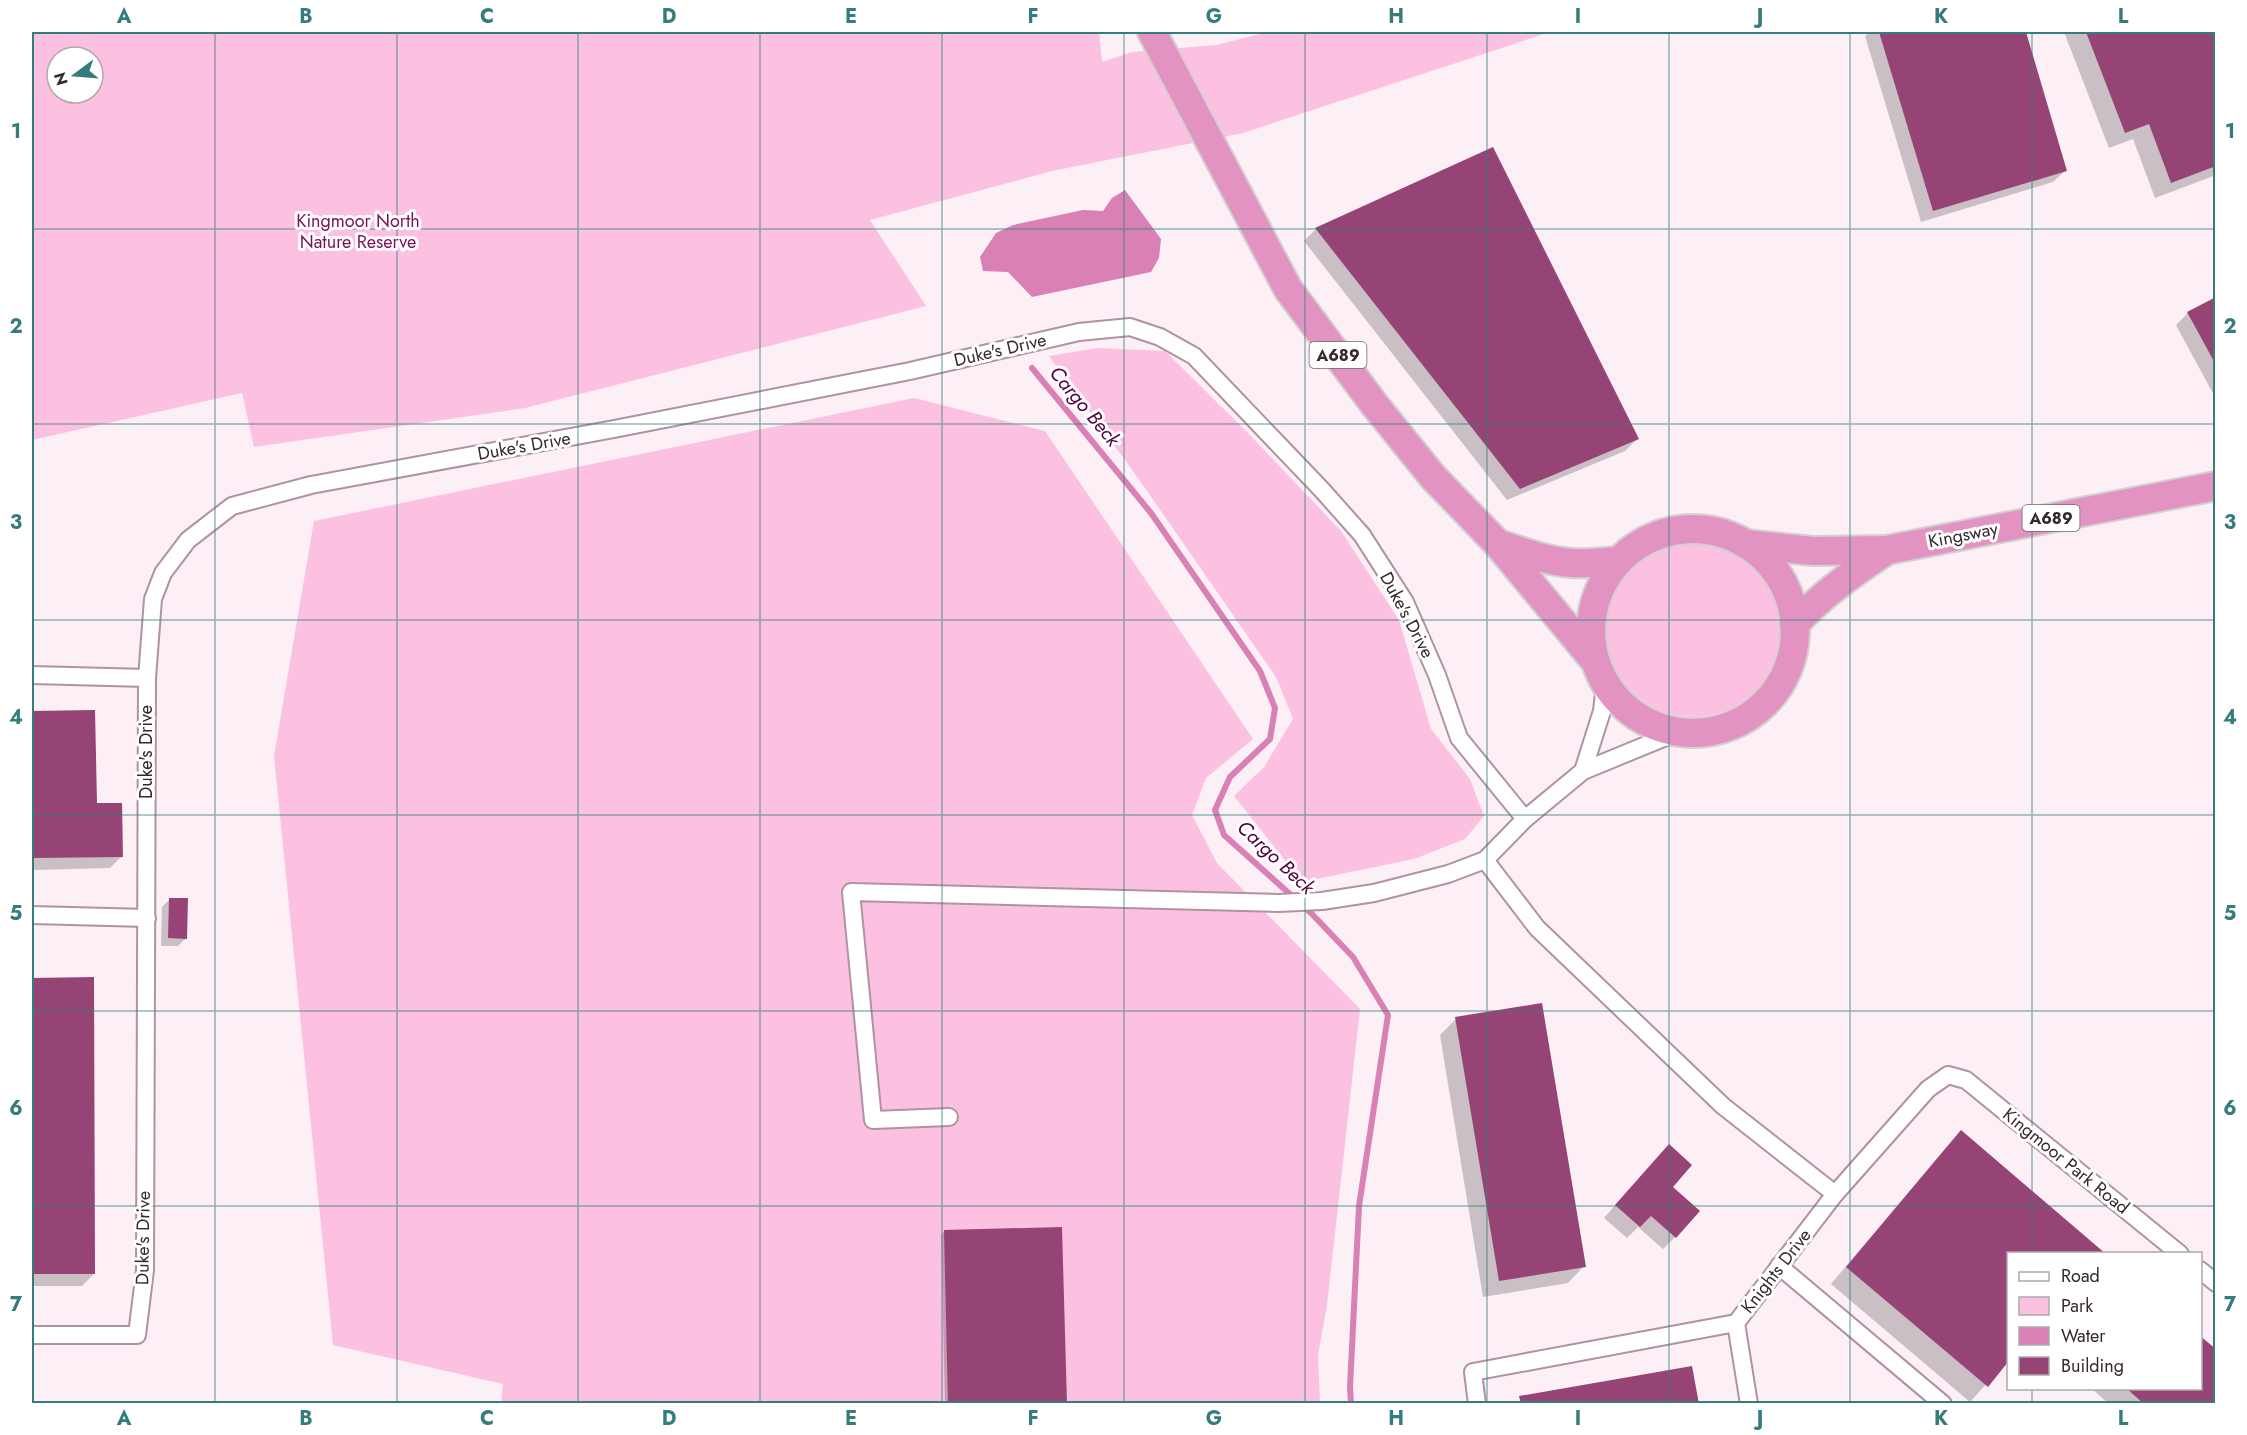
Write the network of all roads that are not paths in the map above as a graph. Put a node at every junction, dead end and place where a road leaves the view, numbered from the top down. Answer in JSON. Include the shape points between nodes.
{"nodes":[{"id":1,"x":1152,"y":32,"type":"edge"},
{"id":2,"x":2216,"y":486,"type":"edge"},
{"id":3,"x":1497,"y":543,"type":"junction"},
{"id":4,"x":1745,"y":543,"type":"junction"},
{"id":5,"x":1887,"y":550,"type":"junction"},
{"id":6,"x":1619,"y":561,"type":"junction"},
{"id":7,"x":1794,"y":625,"type":"junction"},
{"id":8,"x":1600,"y":672,"type":"junction"},
{"id":9,"x":32,"y":675,"type":"edge"},
{"id":10,"x":147,"y":678,"type":"junction"},
{"id":11,"x":1678,"y":732,"type":"junction"},
{"id":12,"x":1583,"y":771,"type":"junction"},
{"id":13,"x":1526,"y":819,"type":"junction"},
{"id":14,"x":1485,"y":860,"type":"junction"},
{"id":15,"x":32,"y":915,"type":"edge"},
{"id":16,"x":147,"y":918,"type":"junction"},
{"id":17,"x":1948,"y":1075,"type":"joint"},
{"id":18,"x":949,"y":1117,"type":"dead end"},
{"id":19,"x":1835,"y":1194,"type":"junction"},
{"id":20,"x":2178,"y":1252,"type":"edge"},
{"id":21,"x":1779,"y":1266,"type":"junction"},
{"id":22,"x":2202,"y":1272,"type":"edge"},
{"id":23,"x":2216,"y":1283,"type":"edge"},
{"id":24,"x":1736,"y":1323,"type":"junction"},
{"id":25,"x":32,"y":1335,"type":"edge"},
{"id":26,"x":1477,"y":1404,"type":"edge"},
{"id":27,"x":1749,"y":1404,"type":"edge"},
{"id":28,"x":1943,"y":1404,"type":"edge"}],
"edges":[{"from":1,"to":3,"type":"highway","number":"A689","via":[[1288,289],[1433,477]]},
{"from":2,"to":5,"type":"highway","name":"Kingsway","number":"A689"},
{"from":3,"to":6,"type":"highway","number":"A689","via":[[1574,564]]},
{"from":3,"to":8,"type":"highway","number":"A689"},
{"from":4,"to":5,"type":"highway","name":"Kingsway","number":"A689","via":[[1813,551]]},
{"from":4,"to":6,"type":"highway","number":"A689","via":[[1706,530],[1681,530],[1650,538]]},
{"from":4,"to":7,"type":"highway","number":"A689","via":[[1780,578],[1790,600]]},
{"from":5,"to":7,"type":"highway","name":"Kingsway","number":"A689","via":[[1836,584]]},
{"from":6,"to":8,"type":"highway","number":"A689","via":[[1603,583],[1593,608],[1591,634]]},
{"from":7,"to":11,"type":"highway","number":"A689","via":[[1792,655],[1781,683],[1762,706],[1737,723],[1708,732]]},
{"from":8,"to":11,"type":"highway","number":"A689","via":[[1624,707],[1649,724]]},
{"from":8,"to":12,"type":"street","via":[[1602,711]]},
{"from":9,"to":10,"type":"street"},
{"from":10,"to":13,"type":"street","name":"Duke's Drive","via":[[153,598],[163,573],[188,540],[232,506],[311,485],[910,371],[1079,332],[1130,327],[1160,337],[1194,356],[1362,535],[1405,603],[1459,738]]},
{"from":10,"to":16,"type":"street","name":"Duke's Drive"},
{"from":11,"to":12,"type":"street"},
{"from":12,"to":13,"type":"street"},
{"from":13,"to":14,"type":"street"},
{"from":14,"to":18,"type":"street","via":[[1448,874],[1322,901],[851,892],[873,1120]]},
{"from":14,"to":19,"type":"street","via":[[1537,928],[1723,1106]]},
{"from":15,"to":16,"type":"street"},
{"from":16,"to":25,"type":"street","name":"Duke's Drive","via":[[145,1269],[137,1335]]},
{"from":17,"to":19,"type":"street","name":"Knights Drive","via":[[1928,1089]]},
{"from":17,"to":20,"type":"street","name":"Kingmoor Park Road","via":[[1966,1080]]},
{"from":19,"to":21,"type":"street","name":"Knights Drive"},
{"from":21,"to":24,"type":"street","name":"Knights Drive"},
{"from":21,"to":28,"type":"street"},
{"from":22,"to":23,"type":"street"},
{"from":24,"to":26,"type":"street","name":"Knights Drive","via":[[1473,1372]]},
{"from":24,"to":27,"type":"street"}]}
